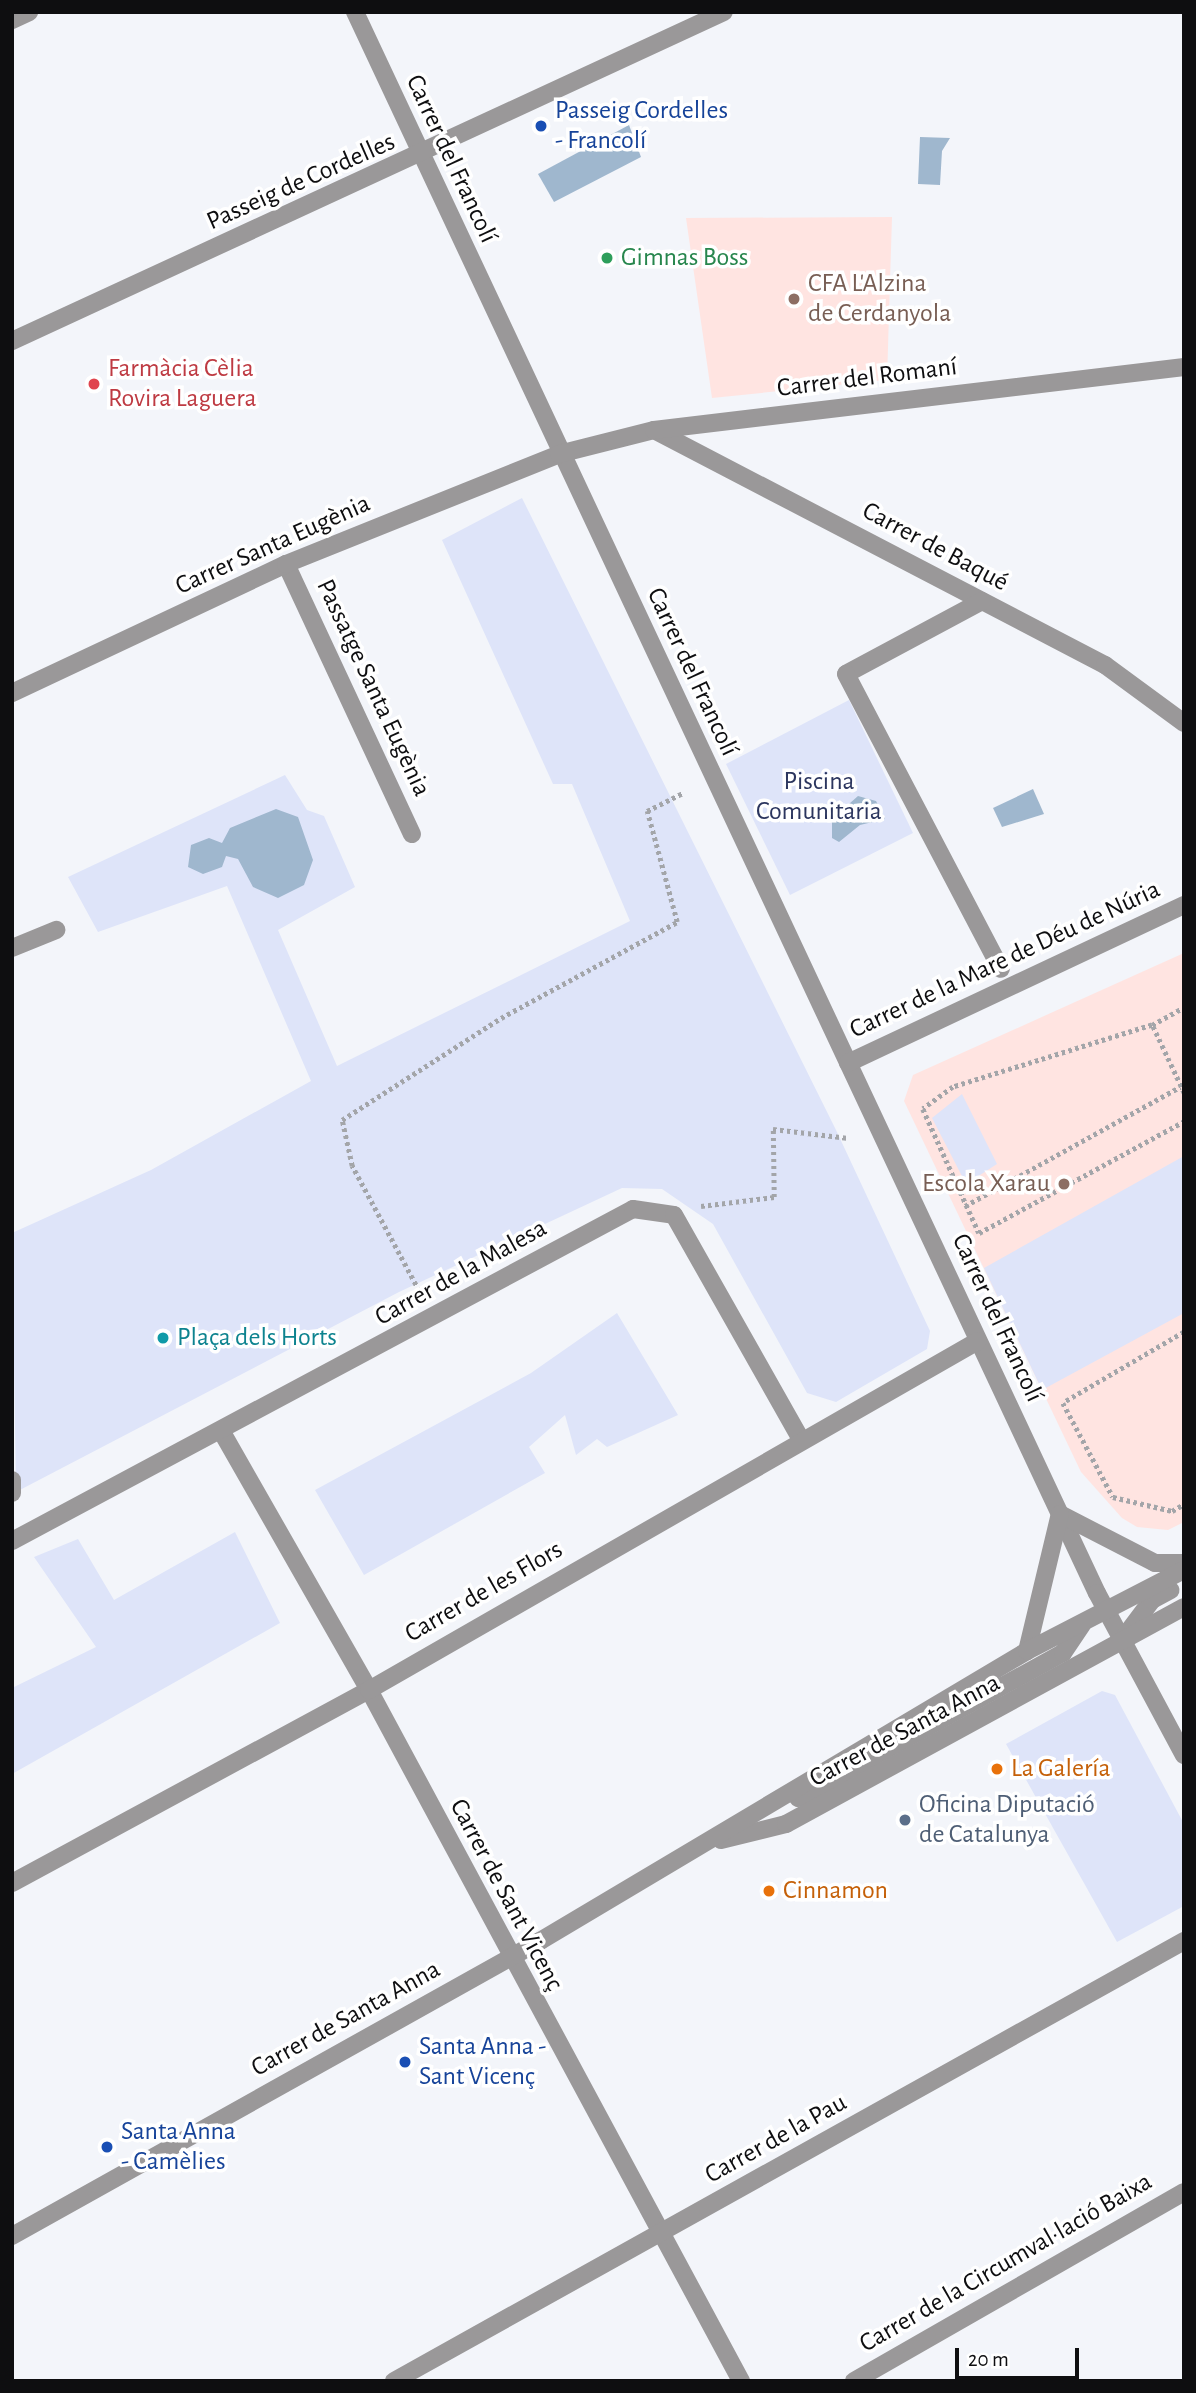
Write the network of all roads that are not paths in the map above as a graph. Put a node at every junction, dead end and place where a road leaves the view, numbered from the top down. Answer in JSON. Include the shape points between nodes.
{"nodes":[{"id":1,"x":29,"y":12,"type":"edge"},
{"id":2,"x":355,"y":12,"type":"edge"},
{"id":3,"x":724,"y":12,"type":"edge"},
{"id":4,"x":12,"y":20,"type":"edge"},
{"id":5,"x":420,"y":157,"type":"junction"},
{"id":6,"x":12,"y":341,"type":"edge"},
{"id":7,"x":1184,"y":368,"type":"edge"},
{"id":8,"x":654,"y":430,"type":"junction"},
{"id":9,"x":559,"y":454,"type":"junction"},
{"id":10,"x":286,"y":564,"type":"junction"},
{"id":11,"x":982,"y":601,"type":"junction"},
{"id":12,"x":12,"y":693,"type":"edge"},
{"id":13,"x":1184,"y":723,"type":"edge"},
{"id":14,"x":412,"y":834,"type":"dead end"},
{"id":15,"x":1184,"y":905,"type":"edge"},
{"id":16,"x":55,"y":930,"type":"dead end"},
{"id":17,"x":12,"y":948,"type":"edge"},
{"id":18,"x":1001,"y":969,"type":"dead end"},
{"id":19,"x":848,"y":1063,"type":"junction"},
{"id":20,"x":978,"y":1341,"type":"junction"},
{"id":21,"x":223,"y":1434,"type":"junction"},
{"id":22,"x":800,"y":1438,"type":"junction"},
{"id":23,"x":12,"y":1480,"type":"edge"},
{"id":24,"x":12,"y":1493,"type":"edge"},
{"id":25,"x":1060,"y":1514,"type":"junction"},
{"id":26,"x":12,"y":1541,"type":"edge"},
{"id":27,"x":1184,"y":1563,"type":"edge"},
{"id":28,"x":1184,"y":1570,"type":"edge"},
{"id":29,"x":1184,"y":1584,"type":"edge"},
{"id":30,"x":1097,"y":1593,"type":"junction"},
{"id":31,"x":1184,"y":1607,"type":"edge"},
{"id":32,"x":1108,"y":1615,"type":"junction"},
{"id":33,"x":1085,"y":1621,"type":"junction"},
{"id":34,"x":1121,"y":1641,"type":"junction"},
{"id":35,"x":1027,"y":1651,"type":"junction"},
{"id":36,"x":369,"y":1690,"type":"junction"},
{"id":37,"x":1184,"y":1755,"type":"edge"},
{"id":38,"x":704,"y":1844,"type":"junction"},
{"id":39,"x":12,"y":1883,"type":"edge"},
{"id":40,"x":1184,"y":1941,"type":"edge"},
{"id":41,"x":509,"y":1959,"type":"junction"},
{"id":42,"x":1184,"y":2192,"type":"edge"},
{"id":43,"x":660,"y":2234,"type":"junction"},
{"id":44,"x":12,"y":2236,"type":"edge"},
{"id":45,"x":394,"y":2381,"type":"edge"},
{"id":46,"x":741,"y":2381,"type":"edge"},
{"id":47,"x":854,"y":2381,"type":"edge"}],
"edges":[{"from":1,"to":4,"type":"street"},
{"from":2,"to":5,"type":"street","name":"Carrer del Francolí"},
{"from":3,"to":5,"type":"street","name":"Passeig de Cordelles"},
{"from":5,"to":6,"type":"street","name":"Passeig de Cordelles"},
{"from":5,"to":9,"type":"street","name":"Carrer del Francolí"},
{"from":7,"to":8,"type":"street","name":"Carrer del Romaní"},
{"from":8,"to":9,"type":"street","name":"Carrer del Romaní"},
{"from":8,"to":11,"type":"street","name":"Carrer de Baqué"},
{"from":9,"to":10,"type":"street","name":"Carrer Santa Eugènia"},
{"from":9,"to":19,"type":"street","name":"Carrer del Francolí"},
{"from":10,"to":12,"type":"street","name":"Carrer Santa Eugènia"},
{"from":10,"to":14,"type":"street","name":"Passatge Santa Eugènia"},
{"from":11,"to":13,"type":"street","name":"Carrer de Baqué","via":[[1105,665]]},
{"from":11,"to":18,"type":"street","via":[[846,674]]},
{"from":15,"to":19,"type":"street","name":"Carrer de la Mare de Déu de Núria"},
{"from":16,"to":17,"type":"street"},
{"from":19,"to":20,"type":"street","name":"Carrer del Francolí"},
{"from":20,"to":22,"type":"street","name":"Carrer de les Flors"},
{"from":20,"to":25,"type":"street","name":"Carrer del Francolí"},
{"from":21,"to":22,"type":"street","name":"Carrer de la Malesa","via":[[633,1209],[674,1215]]},
{"from":21,"to":26,"type":"street","name":"Carrer de la Malesa"},
{"from":21,"to":36,"type":"street","name":"Carrer de Sant Vicenç"},
{"from":22,"to":36,"type":"street","name":"Carrer de les Flors"},
{"from":23,"to":24,"type":"street"},
{"from":25,"to":27,"type":"street","via":[[1155,1563]]},
{"from":25,"to":30,"type":"street","name":"Carrer del Francolí"},
{"from":25,"to":35,"type":"street"},
{"from":28,"to":32,"type":"street","name":"Carrer de Santa Anna"},
{"from":29,"to":34,"type":"street","name":"Carrer de Santa Anna","via":[[1152,1600]]},
{"from":30,"to":32,"type":"street","name":"Carrer del Francolí"},
{"from":30,"to":33,"type":"street","name":"Carrer de Santa Anna"},
{"from":31,"to":34,"type":"street","name":"Carrer de Santa Anna"},
{"from":32,"to":33,"type":"street","name":"Carrer de Santa Anna"},
{"from":32,"to":34,"type":"street","name":"Carrer del Francolí"},
{"from":33,"to":35,"type":"street","name":"Carrer de Santa Anna"},
{"from":33,"to":38,"type":"street","name":"Carrer de Santa Anna","via":[[1063,1653],[994,1694]]},
{"from":34,"to":37,"type":"street","name":"Carrer del Francolí"},
{"from":34,"to":38,"type":"street","name":"Carrer de Santa Anna","via":[[786,1824]]},
{"from":35,"to":38,"type":"street","name":"Carrer de Santa Anna"},
{"from":36,"to":39,"type":"street","name":"Carrer de les Flors"},
{"from":36,"to":41,"type":"street","name":"Carrer de Sant Vicenç"},
{"from":38,"to":41,"type":"street","name":"Carrer de Santa Anna"},
{"from":40,"to":43,"type":"street","name":"Carrer de la Pau"},
{"from":41,"to":43,"type":"street","name":"Carrer de Sant Vicenç"},
{"from":41,"to":44,"type":"street","name":"Carrer de Santa Anna"},
{"from":42,"to":47,"type":"street","name":"Carrer de la Circumval·lació Baixa"},
{"from":43,"to":45,"type":"street","name":"Carrer de la Pau"},
{"from":43,"to":46,"type":"street","name":"Carrer de Sant Vicenç"}]}
